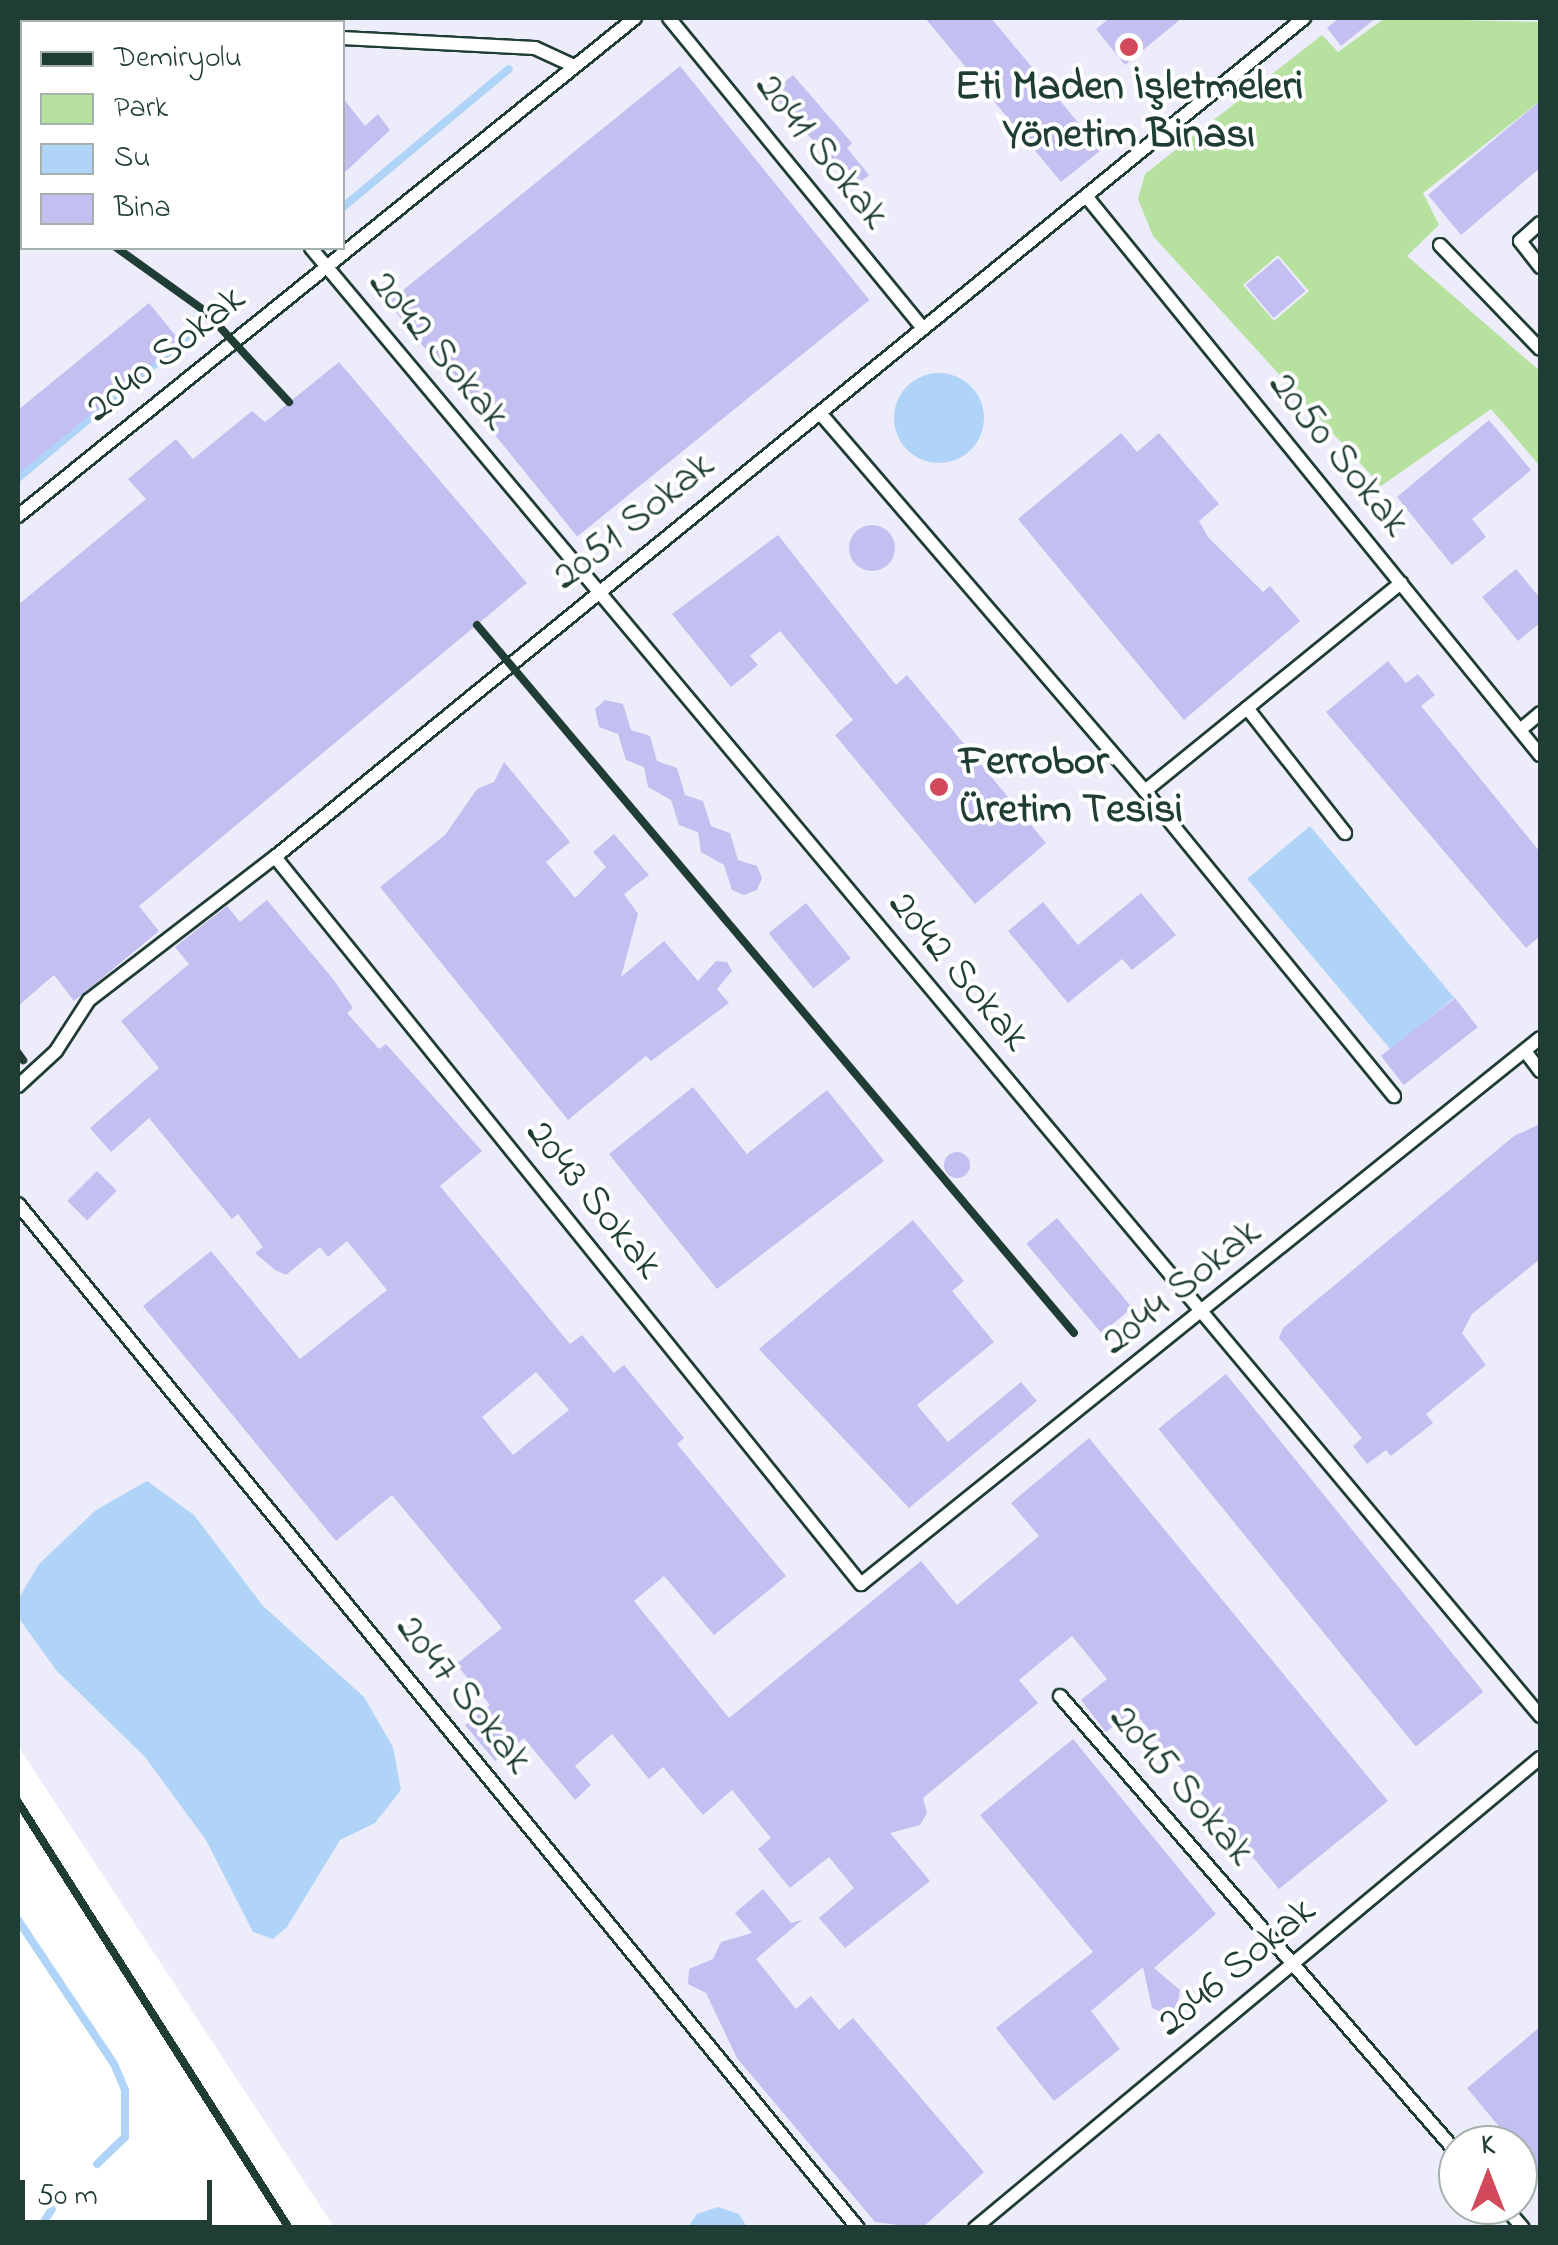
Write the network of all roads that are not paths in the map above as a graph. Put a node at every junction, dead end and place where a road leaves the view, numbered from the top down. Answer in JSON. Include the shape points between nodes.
{"nodes":[{"id":1,"x":634,"y":18,"type":"edge"},
{"id":2,"x":669,"y":18,"type":"edge"},
{"id":3,"x":1304,"y":18,"type":"edge"},
{"id":4,"x":345,"y":38,"type":"edge"},
{"id":5,"x":574,"y":66,"type":"junction"},
{"id":6,"x":1086,"y":196,"type":"junction"},
{"id":7,"x":1540,"y":224,"type":"edge"},
{"id":8,"x":1440,"y":245,"type":"dead end"},
{"id":9,"x":313,"y":250,"type":"edge"},
{"id":10,"x":1540,"y":267,"type":"edge"},
{"id":11,"x":327,"y":268,"type":"junction"},
{"id":12,"x":923,"y":328,"type":"junction"},
{"id":13,"x":1540,"y":349,"type":"edge"},
{"id":14,"x":820,"y":413,"type":"junction"},
{"id":15,"x":18,"y":516,"type":"edge"},
{"id":16,"x":1401,"y":584,"type":"junction"},
{"id":17,"x":598,"y":593,"type":"junction"},
{"id":18,"x":1247,"y":708,"type":"junction"},
{"id":19,"x":1540,"y":713,"type":"edge"},
{"id":20,"x":1520,"y":730,"type":"junction"},
{"id":21,"x":1540,"y":755,"type":"edge"},
{"id":22,"x":1145,"y":791,"type":"junction"},
{"id":23,"x":1345,"y":833,"type":"dead end"},
{"id":24,"x":275,"y":857,"type":"junction"},
{"id":25,"x":1540,"y":1038,"type":"edge"},
{"id":26,"x":1525,"y":1051,"type":"junction"},
{"id":27,"x":1540,"y":1071,"type":"edge"},
{"id":28,"x":18,"y":1086,"type":"edge"},
{"id":29,"x":1394,"y":1096,"type":"dead end"},
{"id":30,"x":18,"y":1204,"type":"edge"},
{"id":31,"x":1202,"y":1313,"type":"junction"},
{"id":32,"x":861,"y":1584,"type":"joint"},
{"id":33,"x":1060,"y":1696,"type":"dead end"},
{"id":34,"x":1540,"y":1716,"type":"edge"},
{"id":35,"x":1540,"y":1758,"type":"edge"},
{"id":36,"x":1292,"y":1964,"type":"junction"},
{"id":37,"x":1438,"y":2131,"type":"edge"},
{"id":38,"x":858,"y":2228,"type":"edge"},
{"id":39,"x":975,"y":2228,"type":"edge"}],
"edges":[{"from":1,"to":5,"type":"lane","name":"2040 Sokak"},
{"from":2,"to":12,"type":"lane","name":"2041 Sokak"},
{"from":3,"to":6,"type":"lane","name":"2051 Sokak"},
{"from":4,"to":5,"type":"lane","via":[[535,48]]},
{"from":5,"to":11,"type":"lane","name":"2040 Sokak"},
{"from":6,"to":12,"type":"lane","name":"2051 Sokak"},
{"from":6,"to":16,"type":"lane","name":"2050 Sokak"},
{"from":7,"to":10,"type":"lane","via":[[1520,242]]},
{"from":8,"to":13,"type":"lane"},
{"from":9,"to":11,"type":"lane","name":"2042 Sokak"},
{"from":11,"to":15,"type":"lane","name":"2040 Sokak"},
{"from":11,"to":17,"type":"lane","name":"2042 Sokak"},
{"from":12,"to":14,"type":"lane","name":"2051 Sokak"},
{"from":14,"to":17,"type":"lane","name":"2051 Sokak"},
{"from":14,"to":22,"type":"lane"},
{"from":16,"to":18,"type":"lane"},
{"from":16,"to":20,"type":"lane","name":"2050 Sokak"},
{"from":17,"to":24,"type":"lane","name":"2051 Sokak"},
{"from":17,"to":31,"type":"lane","name":"2042 Sokak"},
{"from":18,"to":22,"type":"lane"},
{"from":18,"to":23,"type":"lane"},
{"from":19,"to":20,"type":"lane"},
{"from":20,"to":21,"type":"lane","name":"2050 Sokak"},
{"from":22,"to":29,"type":"lane"},
{"from":24,"to":28,"type":"lane","name":"2051 Sokak","via":[[89,1000],[56,1051]]},
{"from":24,"to":32,"type":"lane","name":"2043 Sokak"},
{"from":25,"to":26,"type":"lane","name":"2044 Sokak"},
{"from":26,"to":27,"type":"lane"},
{"from":26,"to":31,"type":"lane","name":"2044 Sokak"},
{"from":30,"to":38,"type":"lane","name":"2047 Sokak"},
{"from":31,"to":32,"type":"lane","name":"2044 Sokak"},
{"from":31,"to":34,"type":"lane","name":"2042 Sokak"},
{"from":33,"to":36,"type":"lane","name":"2045 Sokak"},
{"from":35,"to":36,"type":"lane","name":"2046 Sokak"},
{"from":36,"to":37,"type":"lane","name":"2045 Sokak"},
{"from":36,"to":39,"type":"lane","name":"2046 Sokak"}]}
